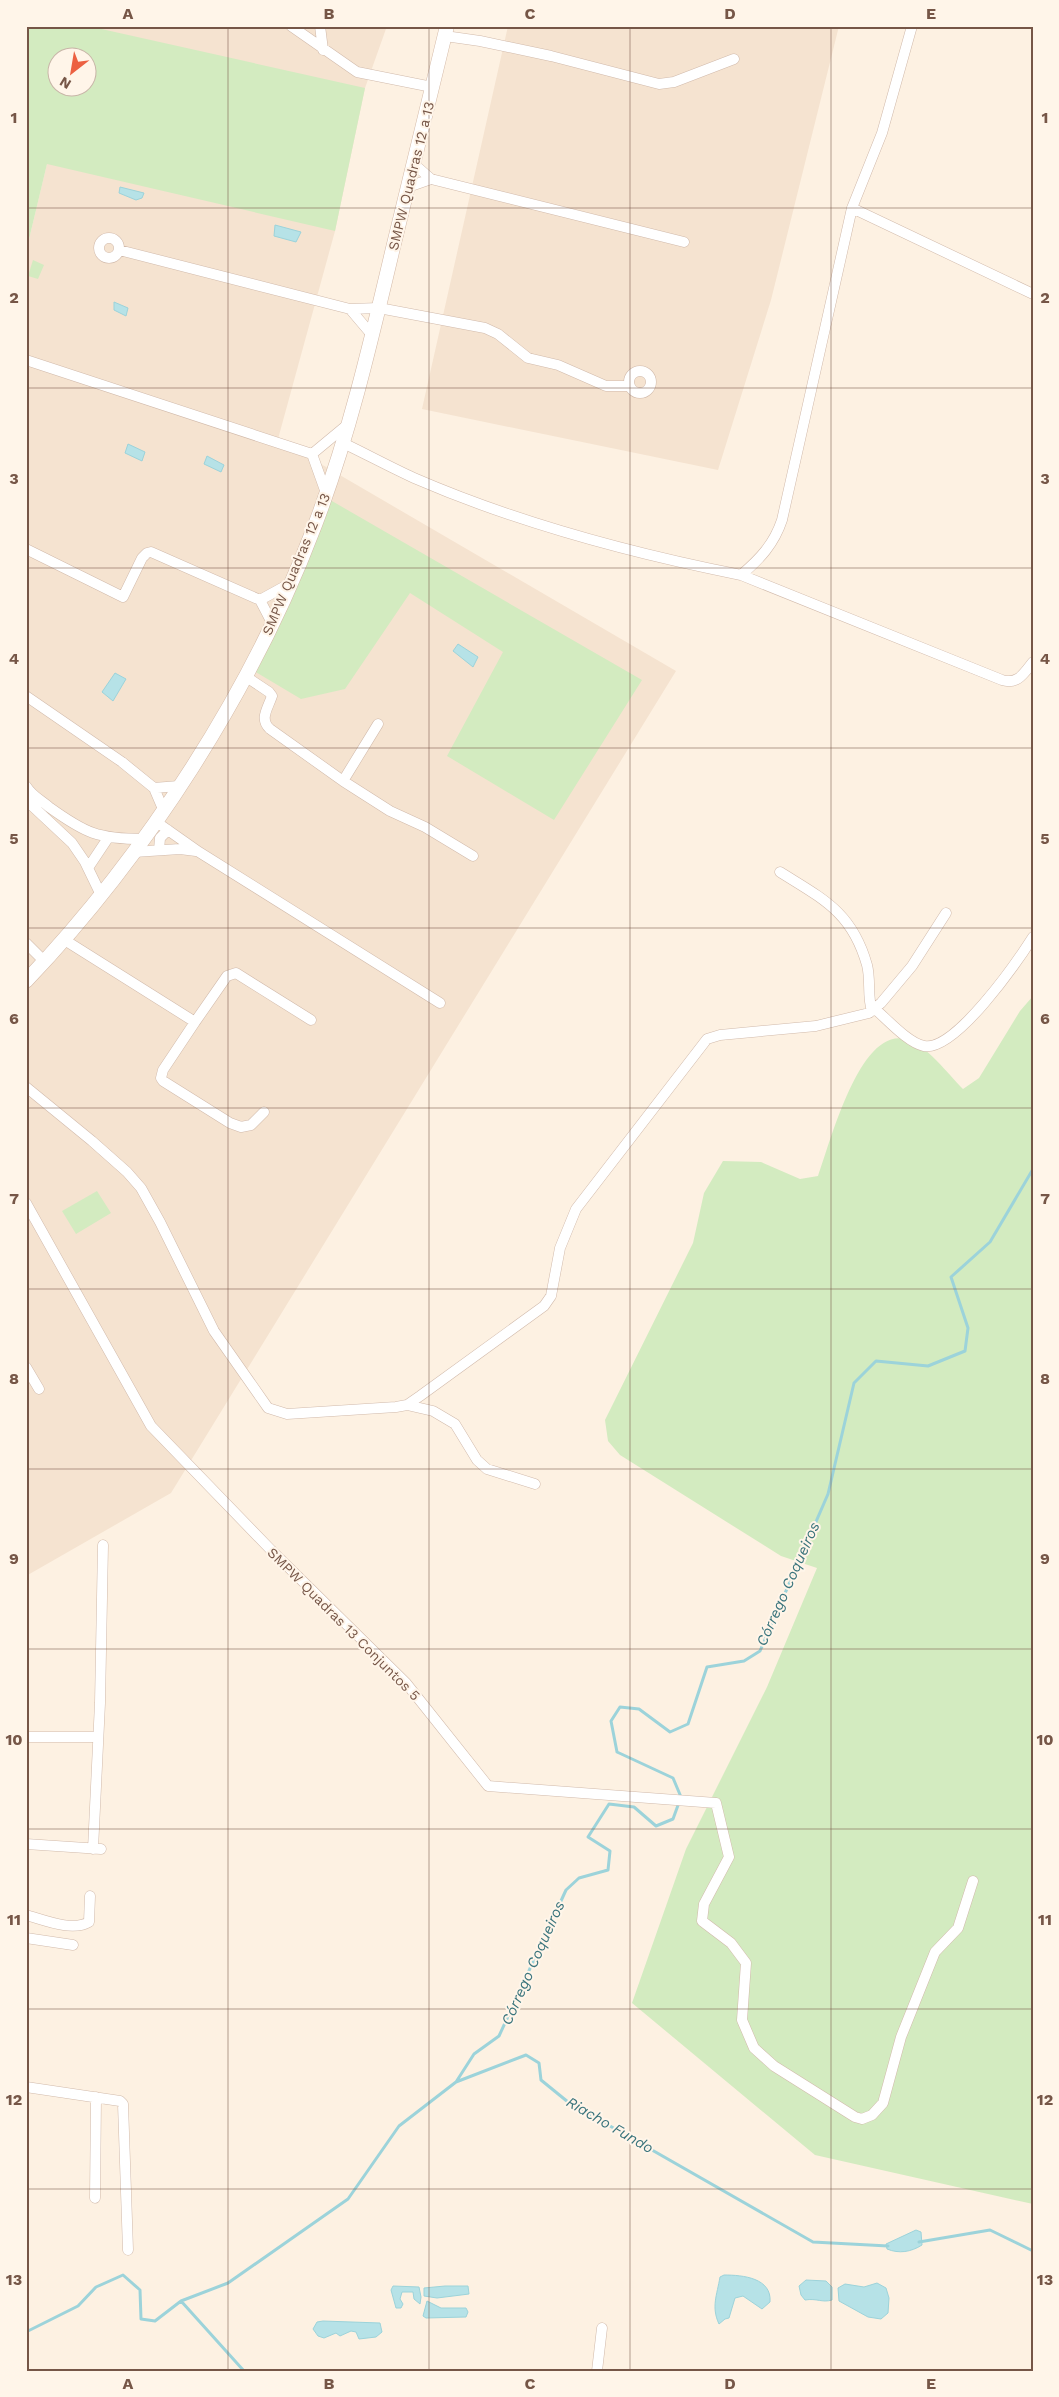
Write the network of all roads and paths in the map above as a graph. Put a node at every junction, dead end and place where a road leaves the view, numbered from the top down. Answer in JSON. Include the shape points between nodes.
{"nodes":[{"id":1,"x":291,"y":26,"type":"edge"},
{"id":2,"x":320,"y":26,"type":"edge"},
{"id":3,"x":912,"y":26,"type":"edge"},
{"id":4,"x":446,"y":31,"type":"edge"},
{"id":5,"x":323,"y":50,"type":"junction"},
{"id":6,"x":734,"y":59,"type":"dead end"},
{"id":7,"x":432,"y":87,"type":"junction"},
{"id":8,"x":414,"y":164,"type":"junction"},
{"id":9,"x":431,"y":179,"type":"junction"},
{"id":10,"x":408,"y":188,"type":"junction"},
{"id":11,"x":852,"y":208,"type":"junction"},
{"id":12,"x":684,"y":242,"type":"dead end"},
{"id":13,"x":119,"y":250,"type":"dead end"},
{"id":14,"x":1033,"y":294,"type":"edge"},
{"id":15,"x":379,"y":308,"type":"junction"},
{"id":16,"x":350,"y":309,"type":"junction"},
{"id":17,"x":372,"y":335,"type":"junction"},
{"id":18,"x":26,"y":360,"type":"edge"},
{"id":19,"x":630,"y":386,"type":"dead end"},
{"id":20,"x":347,"y":425,"type":"junction"},
{"id":21,"x":343,"y":443,"type":"junction"},
{"id":22,"x":312,"y":454,"type":"junction"},
{"id":23,"x":326,"y":493,"type":"junction"},
{"id":24,"x":26,"y":549,"type":"edge"},
{"id":25,"x":741,"y":576,"type":"junction"},
{"id":26,"x":291,"y":583,"type":"junction"},
{"id":27,"x":260,"y":600,"type":"junction"},
{"id":28,"x":272,"y":623,"type":"junction"},
{"id":29,"x":1033,"y":662,"type":"edge"},
{"id":30,"x":245,"y":676,"type":"junction"},
{"id":31,"x":26,"y":696,"type":"edge"},
{"id":32,"x":378,"y":724,"type":"dead end"},
{"id":33,"x":343,"y":781,"type":"junction"},
{"id":34,"x":26,"y":786,"type":"edge"},
{"id":35,"x":179,"y":786,"type":"junction"},
{"id":36,"x":154,"y":788,"type":"junction"},
{"id":37,"x":26,"y":800,"type":"edge"},
{"id":38,"x":159,"y":815,"type":"junction"},
{"id":39,"x":170,"y":831,"type":"junction"},
{"id":40,"x":108,"y":838,"type":"junction"},
{"id":41,"x":143,"y":838,"type":"junction"},
{"id":42,"x":164,"y":850,"type":"junction"},
{"id":43,"x":134,"y":852,"type":"junction"},
{"id":44,"x":200,"y":852,"type":"junction"},
{"id":45,"x":473,"y":856,"type":"dead end"},
{"id":46,"x":88,"y":868,"type":"junction"},
{"id":47,"x":780,"y":872,"type":"dead end"},
{"id":48,"x":101,"y":895,"type":"junction"},
{"id":49,"x":946,"y":912,"type":"dead end"},
{"id":50,"x":1033,"y":938,"type":"edge"},
{"id":51,"x":64,"y":939,"type":"junction"},
{"id":52,"x":26,"y":943,"type":"edge"},
{"id":53,"x":44,"y":961,"type":"junction"},
{"id":54,"x":26,"y":981,"type":"edge"},
{"id":55,"x":440,"y":1003,"type":"dead end"},
{"id":56,"x":873,"y":1010,"type":"junction"},
{"id":57,"x":311,"y":1020,"type":"dead end"},
{"id":58,"x":195,"y":1022,"type":"junction"},
{"id":59,"x":26,"y":1087,"type":"edge"},
{"id":60,"x":264,"y":1112,"type":"dead end"},
{"id":61,"x":26,"y":1203,"type":"edge"},
{"id":62,"x":26,"y":1368,"type":"edge"},
{"id":63,"x":39,"y":1389,"type":"dead end"},
{"id":64,"x":407,"y":1404,"type":"junction"},
{"id":65,"x":535,"y":1484,"type":"dead end"},
{"id":66,"x":103,"y":1545,"type":"dead end"},
{"id":67,"x":26,"y":1737,"type":"edge"},
{"id":68,"x":98,"y":1737,"type":"junction"},
{"id":69,"x":26,"y":1844,"type":"edge"},
{"id":70,"x":973,"y":1881,"type":"dead end"},
{"id":71,"x":90,"y":1896,"type":"dead end"},
{"id":72,"x":26,"y":1914,"type":"edge"},
{"id":73,"x":26,"y":1938,"type":"edge"},
{"id":74,"x":73,"y":1946,"type":"dead end"},
{"id":75,"x":26,"y":2087,"type":"edge"},
{"id":76,"x":96,"y":2098,"type":"junction"},
{"id":77,"x":94,"y":2198,"type":"dead end"},
{"id":78,"x":128,"y":2250,"type":"dead end"},
{"id":79,"x":602,"y":2328,"type":"dead end"},
{"id":80,"x":597,"y":2371,"type":"edge"}],
"edges":[{"from":1,"to":5,"type":"street"},
{"from":2,"to":5,"type":"street"},
{"from":3,"to":11,"type":"street","via":[[882,133]]},
{"from":4,"to":6,"type":"street","via":[[659,84],[674,82]]},
{"from":4,"to":7,"type":"street","name":"SMPW Quadras 12 a 13"},
{"from":5,"to":7,"type":"street","via":[[357,72]]},
{"from":7,"to":8,"type":"street","name":"SMPW Quadras 12 a 13"},
{"from":8,"to":9,"type":"street"},
{"from":8,"to":10,"type":"street","name":"SMPW Quadras 12 a 13"},
{"from":9,"to":10,"type":"street"},
{"from":9,"to":12,"type":"street"},
{"from":10,"to":15,"type":"street","name":"SMPW Quadras 12 a 13"},
{"from":11,"to":14,"type":"street"},
{"from":11,"to":25,"type":"street","via":[[782,520],[767,550]]},
{"from":13,"to":16,"type":"street"},
{"from":15,"to":16,"type":"street"},
{"from":15,"to":17,"type":"street","name":"SMPW Quadras 12 a 13"},
{"from":15,"to":19,"type":"street","via":[[485,328],[498,334],[528,358],[558,365],[606,386]]},
{"from":16,"to":17,"type":"street"},
{"from":17,"to":20,"type":"street","name":"SMPW Quadras 12 a 13"},
{"from":18,"to":22,"type":"street"},
{"from":20,"to":21,"type":"street","name":"SMPW Quadras 12 a 13"},
{"from":20,"to":22,"type":"street"},
{"from":21,"to":23,"type":"street","name":"SMPW Quadras 12 a 13"},
{"from":21,"to":25,"type":"street","via":[[414,478],[511,514],[649,557]]},
{"from":22,"to":23,"type":"street"},
{"from":23,"to":26,"type":"street","name":"SMPW Quadras 12 a 13"},
{"from":24,"to":27,"type":"street","via":[[119,597],[125,595],[142,558],[151,552]]},
{"from":25,"to":29,"type":"street","via":[[1002,680],[1017,681]]},
{"from":26,"to":27,"type":"street"},
{"from":26,"to":28,"type":"street","name":"SMPW Quadras 12 a 13"},
{"from":27,"to":28,"type":"street"},
{"from":28,"to":30,"type":"street","name":"SMPW Quadras 12 a 13"},
{"from":30,"to":33,"type":"street","via":[[272,696],[264,715],[267,726]]},
{"from":30,"to":35,"type":"street","name":"SMPW Quadras 12 a 13"},
{"from":31,"to":36,"type":"street"},
{"from":32,"to":33,"type":"street"},
{"from":33,"to":45,"type":"street"},
{"from":34,"to":40,"type":"street","via":[[35,797],[74,825]]},
{"from":35,"to":36,"type":"street"},
{"from":35,"to":38,"type":"street","name":"SMPW Quadras 12 a 13"},
{"from":36,"to":38,"type":"street"},
{"from":37,"to":46,"type":"street","via":[[72,843]]},
{"from":38,"to":39,"type":"street"},
{"from":38,"to":41,"type":"street","name":"SMPW Quadras 12 a 13"},
{"from":39,"to":42,"type":"street","via":[[173,842]]},
{"from":39,"to":44,"type":"street"},
{"from":40,"to":41,"type":"street"},
{"from":40,"to":46,"type":"street"},
{"from":41,"to":43,"type":"street","name":"SMPW Quadras 12 a 13"},
{"from":42,"to":43,"type":"street"},
{"from":42,"to":44,"type":"street"},
{"from":43,"to":48,"type":"street","name":"SMPW Quadras 12 a 13"},
{"from":44,"to":55,"type":"street"},
{"from":46,"to":48,"type":"street"},
{"from":47,"to":56,"type":"street","via":[[829,904],[849,924],[867,965]]},
{"from":48,"to":51,"type":"street","name":"SMPW Quadras 12 a 13"},
{"from":49,"to":56,"type":"street","via":[[912,966]]},
{"from":50,"to":56,"type":"street","via":[[977,1012],[934,1045],[918,1044]]},
{"from":51,"to":53,"type":"street","name":"SMPW Quadras 12 a 13"},
{"from":51,"to":58,"type":"street"},
{"from":52,"to":53,"type":"street"},
{"from":53,"to":54,"type":"street","name":"SMPW Quadras 12 a 13"},
{"from":56,"to":64,"type":"street","via":[[856,1018],[816,1026],[707,1039],[576,1209],[560,1248],[548,1301]]},
{"from":57,"to":58,"type":"street","via":[[236,973],[227,976]]},
{"from":58,"to":60,"type":"street","via":[[162,1070],[163,1081],[235,1126],[251,1125]]},
{"from":59,"to":64,"type":"street","via":[[92,1141],[141,1188],[214,1331],[268,1408],[287,1414]]},
{"from":61,"to":70,"type":"street","name":"SMPW Quadras 13 Conjuntos 5","via":[[151,1426],[406,1683],[488,1786],[716,1803],[729,1857],[704,1904],[702,1921],[731,1943],[746,1963],[742,2020],[754,2048],[774,2066],[862,2119],[872,2115],[883,2103],[901,2037],[935,1952],[958,1928]]},
{"from":62,"to":63,"type":"street"},
{"from":64,"to":65,"type":"street","via":[[433,1411],[455,1424],[477,1460],[487,1469]]},
{"from":66,"to":68,"type":"street"},
{"from":67,"to":68,"type":"street"},
{"from":68,"to":69,"type":"street","via":[[97,1849]]},
{"from":71,"to":72,"type":"street","via":[[89,1922],[84,1924],[66,1925]]},
{"from":73,"to":74,"type":"street"},
{"from":75,"to":76,"type":"street"},
{"from":76,"to":77,"type":"street"},
{"from":76,"to":78,"type":"street","via":[[123,2104]]},
{"from":79,"to":80,"type":"street"}]}
